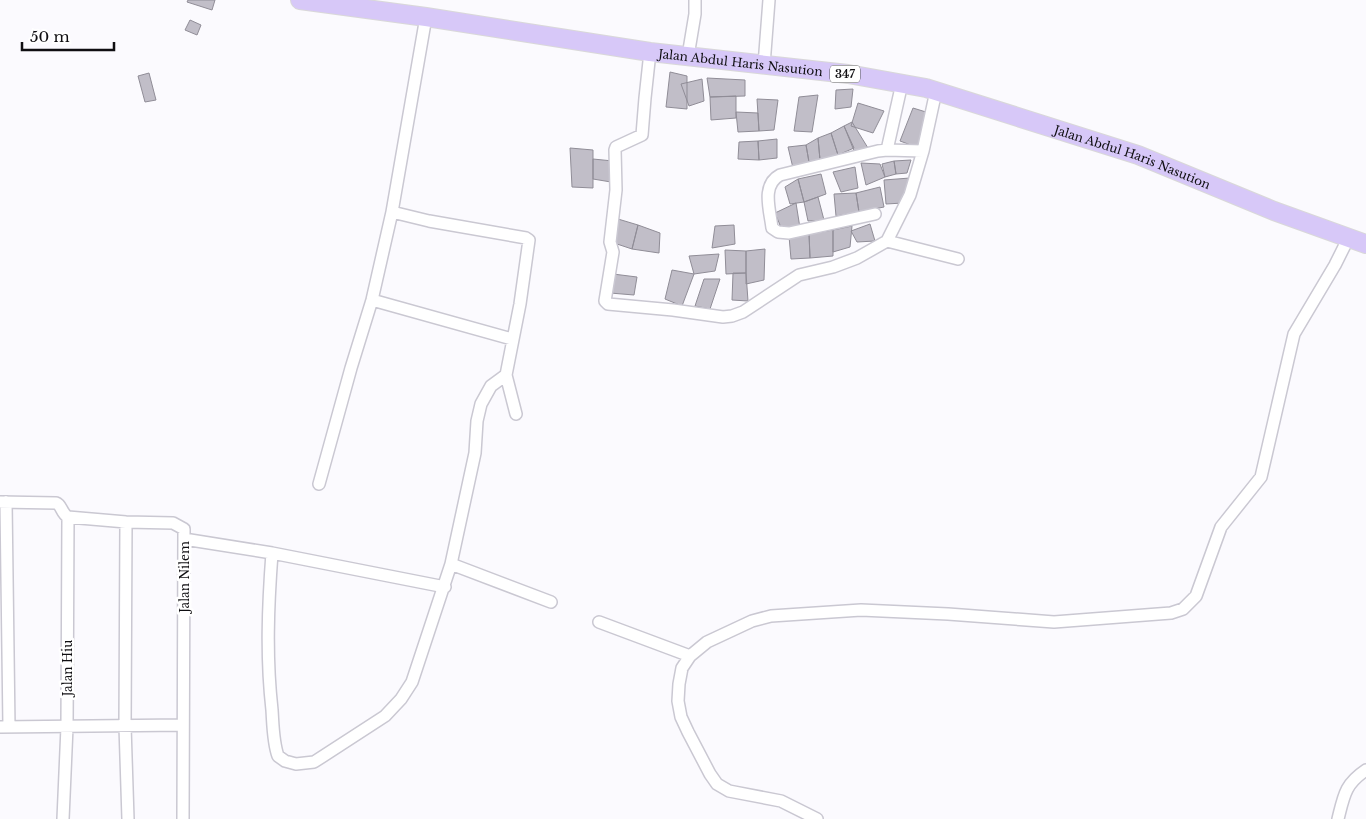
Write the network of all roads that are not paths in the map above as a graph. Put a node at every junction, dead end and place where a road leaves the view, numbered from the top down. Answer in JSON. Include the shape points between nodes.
{"nodes":[{"id":1,"x":300,"y":0,"type":"edge"},
{"id":2,"x":695,"y":0,"type":"edge"},
{"id":3,"x":769,"y":0,"type":"edge"},
{"id":4,"x":372,"y":5,"type":"edge"},
{"id":5,"x":426,"y":17,"type":"junction"},
{"id":6,"x":650,"y":52,"type":"junction"},
{"id":7,"x":688,"y":56,"type":"junction"},
{"id":8,"x":764,"y":65,"type":"junction"},
{"id":9,"x":902,"y":84,"type":"junction"},
{"id":10,"x":936,"y":91,"type":"junction"},
{"id":11,"x":887,"y":150,"type":"junction"},
{"id":12,"x":923,"y":151,"type":"junction"},
{"id":13,"x":392,"y":212,"type":"junction"},
{"id":14,"x":875,"y":214,"type":"dead end"},
{"id":15,"x":1348,"y":239,"type":"junction"},
{"id":16,"x":887,"y":241,"type":"junction"},
{"id":17,"x":1366,"y":244,"type":"edge"},
{"id":18,"x":958,"y":259,"type":"dead end"},
{"id":19,"x":372,"y":300,"type":"junction"},
{"id":20,"x":512,"y":339,"type":"junction"},
{"id":21,"x":506,"y":375,"type":"junction"},
{"id":22,"x":516,"y":414,"type":"dead end"},
{"id":23,"x":319,"y":484,"type":"dead end"},
{"id":24,"x":3,"y":502,"type":"edge"},
{"id":25,"x":68,"y":517,"type":"junction"},
{"id":26,"x":126,"y":522,"type":"junction"},
{"id":27,"x":184,"y":539,"type":"junction"},
{"id":28,"x":272,"y":553,"type":"junction"},
{"id":29,"x":451,"y":564,"type":"junction"},
{"id":30,"x":445,"y":587,"type":"junction"},
{"id":31,"x":551,"y":602,"type":"dead end"},
{"id":32,"x":599,"y":622,"type":"dead end"},
{"id":33,"x":690,"y":656,"type":"junction"},
{"id":34,"x":183,"y":725,"type":"junction"},
{"id":35,"x":125,"y":726,"type":"junction"},
{"id":36,"x":4,"y":727,"type":"edge"},
{"id":37,"x":67,"y":727,"type":"junction"},
{"id":38,"x":1366,"y":770,"type":"edge"},
{"id":39,"x":63,"y":819,"type":"edge"},
{"id":40,"x":128,"y":819,"type":"edge"},
{"id":41,"x":183,"y":819,"type":"edge"},
{"id":42,"x":817,"y":819,"type":"edge"},
{"id":43,"x":1338,"y":819,"type":"edge"}],
"edges":[{"from":1,"to":4,"type":"main road","name":"Jalan Abdul Haris Nasution","number":"347"},
{"from":2,"to":7,"type":"street"},
{"from":3,"to":8,"type":"street"},
{"from":4,"to":5,"type":"main road","name":"Jalan Abdul Haris Nasution","number":"347"},
{"from":5,"to":6,"type":"main road","name":"Jalan Abdul Haris Nasution","number":"347"},
{"from":5,"to":13,"type":"street"},
{"from":6,"to":7,"type":"main road","name":"Jalan Abdul Haris Nasution","number":"347"},
{"from":6,"to":16,"type":"street","via":[[642,135],[615,150],[616,190],[610,242],[613,252],[606,303],[732,316],[799,275],[857,258]]},
{"from":7,"to":8,"type":"main road","name":"Jalan Abdul Haris Nasution","number":"347"},
{"from":8,"to":9,"type":"main road","name":"Jalan Abdul Haris Nasution","number":"347","via":[[848,74]]},
{"from":9,"to":10,"type":"main road","name":"Jalan Abdul Haris Nasution","number":"347"},
{"from":9,"to":11,"type":"street"},
{"from":10,"to":12,"type":"street"},
{"from":10,"to":15,"type":"main road","name":"Jalan Abdul Haris Nasution","number":"347","via":[[1138,155]]},
{"from":11,"to":12,"type":"street"},
{"from":11,"to":14,"type":"street","via":[[780,175],[769,184],[772,228],[778,232],[789,233]]},
{"from":12,"to":16,"type":"street","via":[[910,195]]},
{"from":13,"to":19,"type":"street"},
{"from":13,"to":20,"type":"street","via":[[528,239]]},
{"from":15,"to":17,"type":"main road","name":"Jalan Abdul Haris Nasution","number":"347"},
{"from":15,"to":33,"type":"street","via":[[1294,334],[1260,477],[1221,527],[1196,596],[1183,609],[1171,613],[1054,622],[860,610],[771,616],[752,620],[725,633]]},
{"from":16,"to":18,"type":"street"},
{"from":19,"to":20,"type":"street"},
{"from":19,"to":23,"type":"street"},
{"from":20,"to":21,"type":"street"},
{"from":21,"to":22,"type":"street"},
{"from":21,"to":29,"type":"street","via":[[491,386],[481,404],[475,453]]},
{"from":24,"to":25,"type":"street","via":[[56,503]]},
{"from":24,"to":36,"type":"street"},
{"from":25,"to":26,"type":"street","name":"Jalan Nilem"},
{"from":25,"to":37,"type":"street","name":"Jalan Hiu"},
{"from":26,"to":27,"type":"street","name":"Jalan Nilem","via":[[173,523],[184,529]]},
{"from":26,"to":35,"type":"street"},
{"from":27,"to":28,"type":"street"},
{"from":27,"to":34,"type":"street","name":"Jalan Nilem"},
{"from":28,"to":30,"type":"street"},
{"from":28,"to":30,"type":"street","via":[[268,660],[274,736],[278,756],[296,764],[314,762],[385,716],[401,700],[412,682]]},
{"from":29,"to":30,"type":"street"},
{"from":29,"to":31,"type":"street"},
{"from":32,"to":33,"type":"street"},
{"from":33,"to":42,"type":"street","via":[[682,668],[678,701],[688,732],[716,784],[729,791],[781,801]]},
{"from":34,"to":35,"type":"street"},
{"from":34,"to":41,"type":"street","name":"Jalan Nilem"},
{"from":35,"to":37,"type":"street"},
{"from":35,"to":40,"type":"street"},
{"from":36,"to":37,"type":"street"},
{"from":37,"to":39,"type":"street","name":"Jalan Hiu"},
{"from":38,"to":43,"type":"street","via":[[1353,779],[1345,792]]}]}
